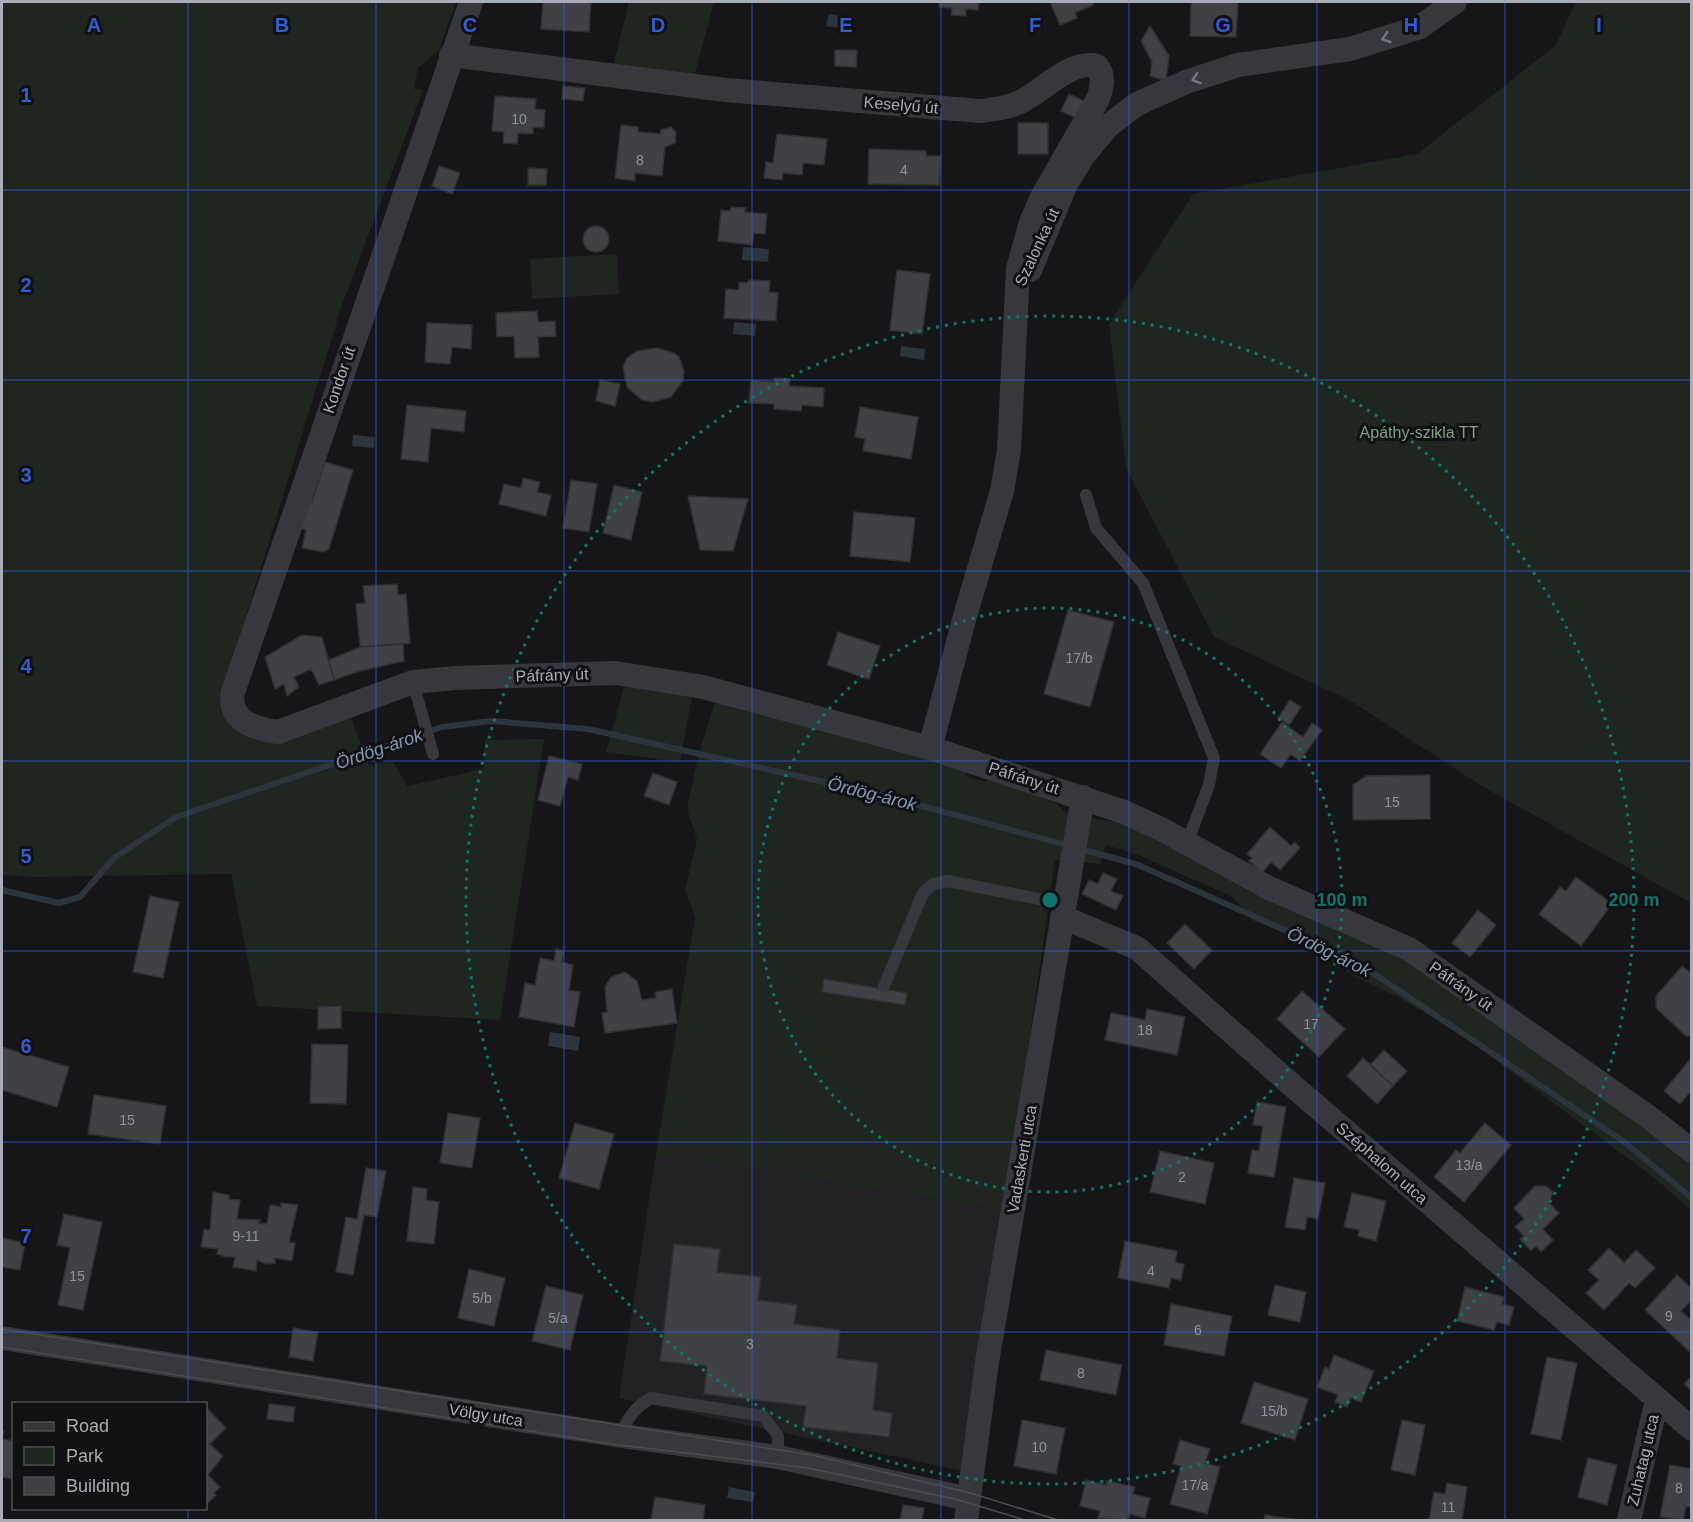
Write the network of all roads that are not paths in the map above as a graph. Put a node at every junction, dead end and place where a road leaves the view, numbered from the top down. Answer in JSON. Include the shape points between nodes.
{"nodes":[{"id":1,"x":471,"y":2,"type":"edge"},
{"id":2,"x":1455,"y":2,"type":"edge"},
{"id":3,"x":451,"y":55,"type":"junction"},
{"id":4,"x":1017,"y":289,"type":"junction"},
{"id":5,"x":1086,"y":495,"type":"dead end"},
{"id":6,"x":413,"y":682,"type":"junction"},
{"id":7,"x":279,"y":732,"type":"joint"},
{"id":8,"x":930,"y":748,"type":"junction"},
{"id":9,"x":433,"y":753,"type":"dead end"},
{"id":10,"x":1081,"y":808,"type":"junction"},
{"id":11,"x":1187,"y":843,"type":"junction"},
{"id":12,"x":1063,"y":910,"type":"junction"},
{"id":13,"x":884,"y":986,"type":"dead end"},
{"id":14,"x":1692,"y":1151,"type":"edge"},
{"id":15,"x":2,"y":1338,"type":"edge"},
{"id":16,"x":1657,"y":1400,"type":"junction"},
{"id":17,"x":1692,"y":1430,"type":"edge"},
{"id":18,"x":622,"y":1436,"type":"junction"},
{"id":19,"x":778,"y":1457,"type":"junction"},
{"id":20,"x":972,"y":1514,"type":"edge"},
{"id":21,"x":1629,"y":1521,"type":"edge"}],
"edges":[{"from":1,"to":3,"type":"street","name":"Kondor út"},
{"from":2,"to":4,"type":"street","name":"Szalonka út","one_way":true,"via":[[1420,27],[1350,49],[1238,65],[1137,104],[1108,126],[1083,156],[1066,184],[1032,267]]},
{"from":3,"to":4,"type":"street","name":"Keselyű út","via":[[726,90],[981,111],[1022,101],[1082,65],[1097,66],[1102,76],[1098,99],[1031,222],[1018,269]]},
{"from":3,"to":7,"type":"street","name":"Kondor út","via":[[233,692],[233,711],[240,718],[261,730]]},
{"from":4,"to":8,"type":"street","name":"Szalonka út","via":[[1009,450],[1002,491]]},
{"from":5,"to":11,"type":"lane","via":[[1096,528],[1143,583],[1214,758],[1209,784]]},
{"from":6,"to":7,"type":"street","name":"Páfrány út"},
{"from":6,"to":8,"type":"street","name":"Páfrány út","via":[[616,673],[704,687]]},
{"from":6,"to":9,"type":"lane"},
{"from":8,"to":10,"type":"street","name":"Páfrány út"},
{"from":10,"to":11,"type":"street","name":"Páfrány út","via":[[1124,812]]},
{"from":10,"to":12,"type":"street","name":"Vadaskerti utca"},
{"from":11,"to":14,"type":"street","name":"Páfrány út","via":[[1269,888],[1408,949]]},
{"from":12,"to":13,"type":"lane","via":[[948,881],[933,884],[918,901]]},
{"from":12,"to":16,"type":"street","name":"Széphalom utca","via":[[1144,954]]},
{"from":12,"to":20,"type":"street","name":"Vadaskerti utca","via":[[987,1362]]},
{"from":15,"to":18,"type":"street","name":"Völgy utca"},
{"from":16,"to":17,"type":"street","name":"Széphalom utca"},
{"from":16,"to":21,"type":"street","name":"Zuhatag utca"},
{"from":18,"to":19,"type":"street","name":"Völgy utca"},
{"from":18,"to":19,"type":"lane","via":[[623,1426],[651,1398],[763,1416],[778,1436]]},
{"from":19,"to":20,"type":"street","name":"Völgy utca"}]}
